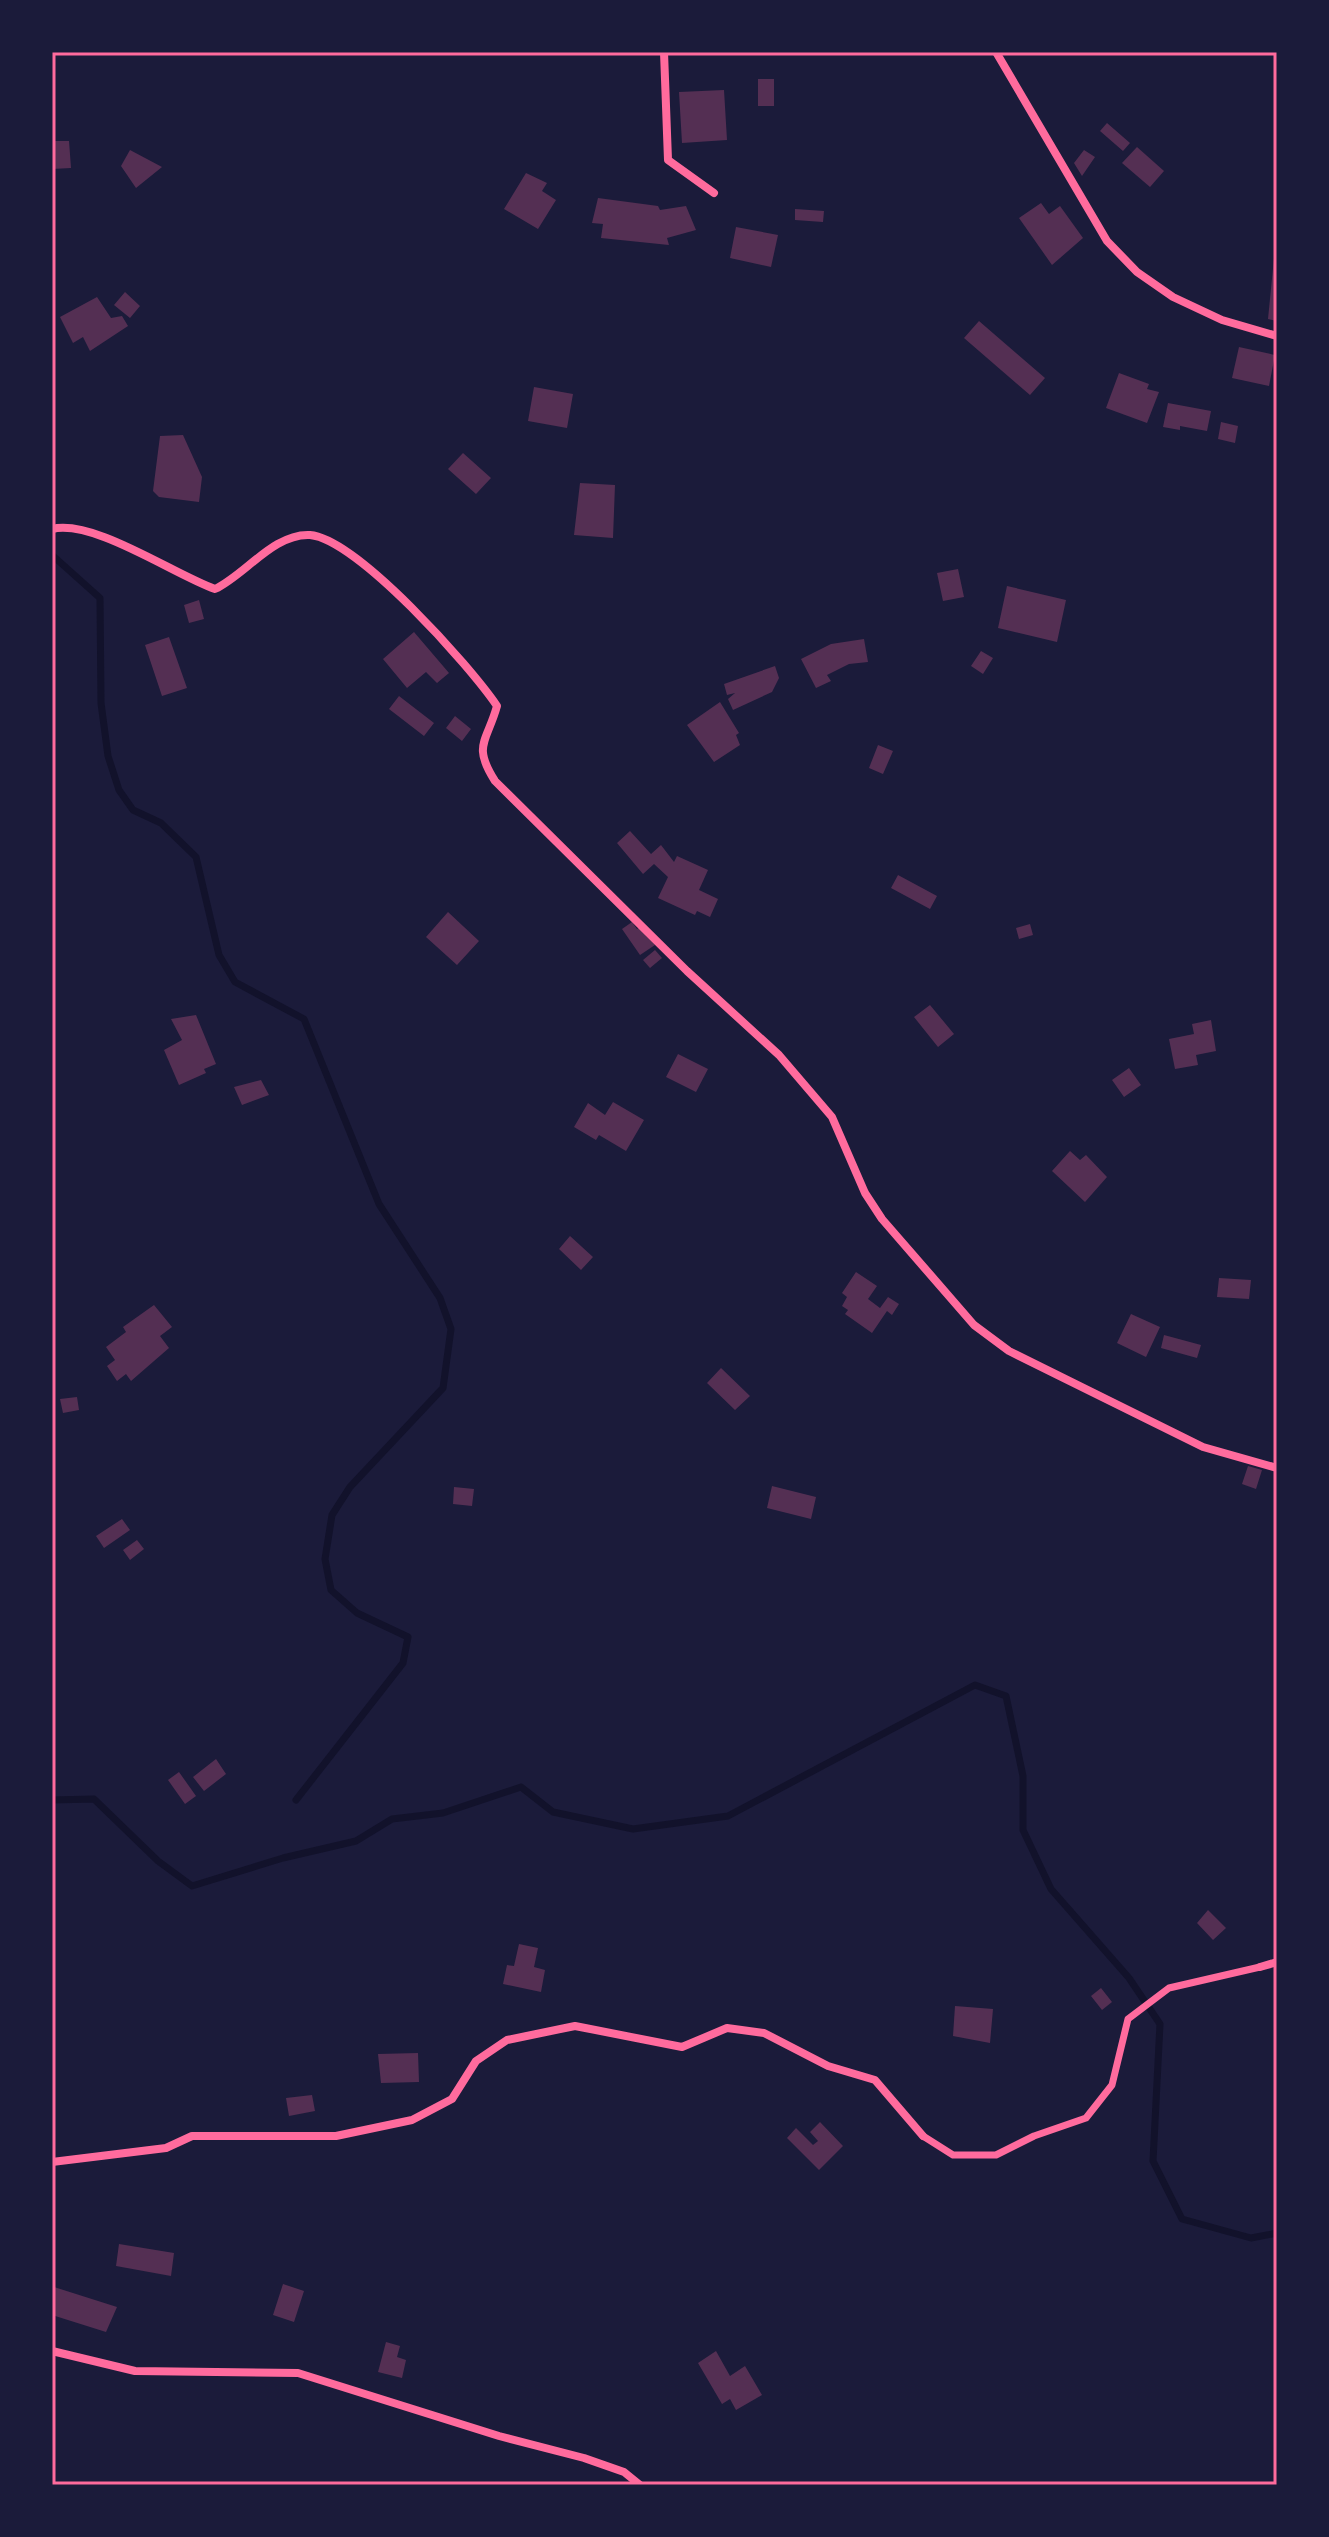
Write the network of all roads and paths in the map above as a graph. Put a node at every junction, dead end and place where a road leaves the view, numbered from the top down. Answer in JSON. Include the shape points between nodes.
{"nodes":[{"id":1,"x":664,"y":52,"type":"edge"},
{"id":2,"x":996,"y":52,"type":"edge"},
{"id":3,"x":714,"y":193,"type":"dead end"},
{"id":4,"x":1277,"y":336,"type":"edge"},
{"id":5,"x":52,"y":529,"type":"edge"},
{"id":6,"x":1277,"y":1468,"type":"edge"},
{"id":7,"x":1277,"y":1962,"type":"edge"},
{"id":8,"x":1260,"y":1967,"type":"joint"},
{"id":9,"x":923,"y":2136,"type":"joint"},
{"id":10,"x":52,"y":2162,"type":"edge"},
{"id":11,"x":52,"y":2351,"type":"edge"},
{"id":12,"x":640,"y":2485,"type":"edge"}],
"edges":[{"from":1,"to":3,"type":"street","via":[[668,160]]},
{"from":2,"to":4,"type":"street","via":[[1107,241],[1137,272],[1173,297],[1222,320]]},
{"from":5,"to":6,"type":"street","via":[[68,525],[215,589],[285,540],[310,535],[350,554],[442,637],[497,706],[481,749],[495,781],[779,1055],[832,1117],[882,1219],[974,1325],[1009,1351],[1203,1447]]},
{"from":7,"to":8,"type":"street"},
{"from":8,"to":9,"type":"street","via":[[1169,1988],[1128,2019],[1112,2085],[1086,2118],[996,2155],[953,2155]]},
{"from":9,"to":10,"type":"street","via":[[875,2080],[828,2066],[764,2033],[727,2028],[682,2047],[575,2026],[507,2040],[476,2061],[452,2099],[412,2120],[336,2136],[192,2136],[166,2148]]},
{"from":11,"to":12,"type":"street","via":[[135,2371],[298,2373],[584,2458],[624,2472]]}]}
